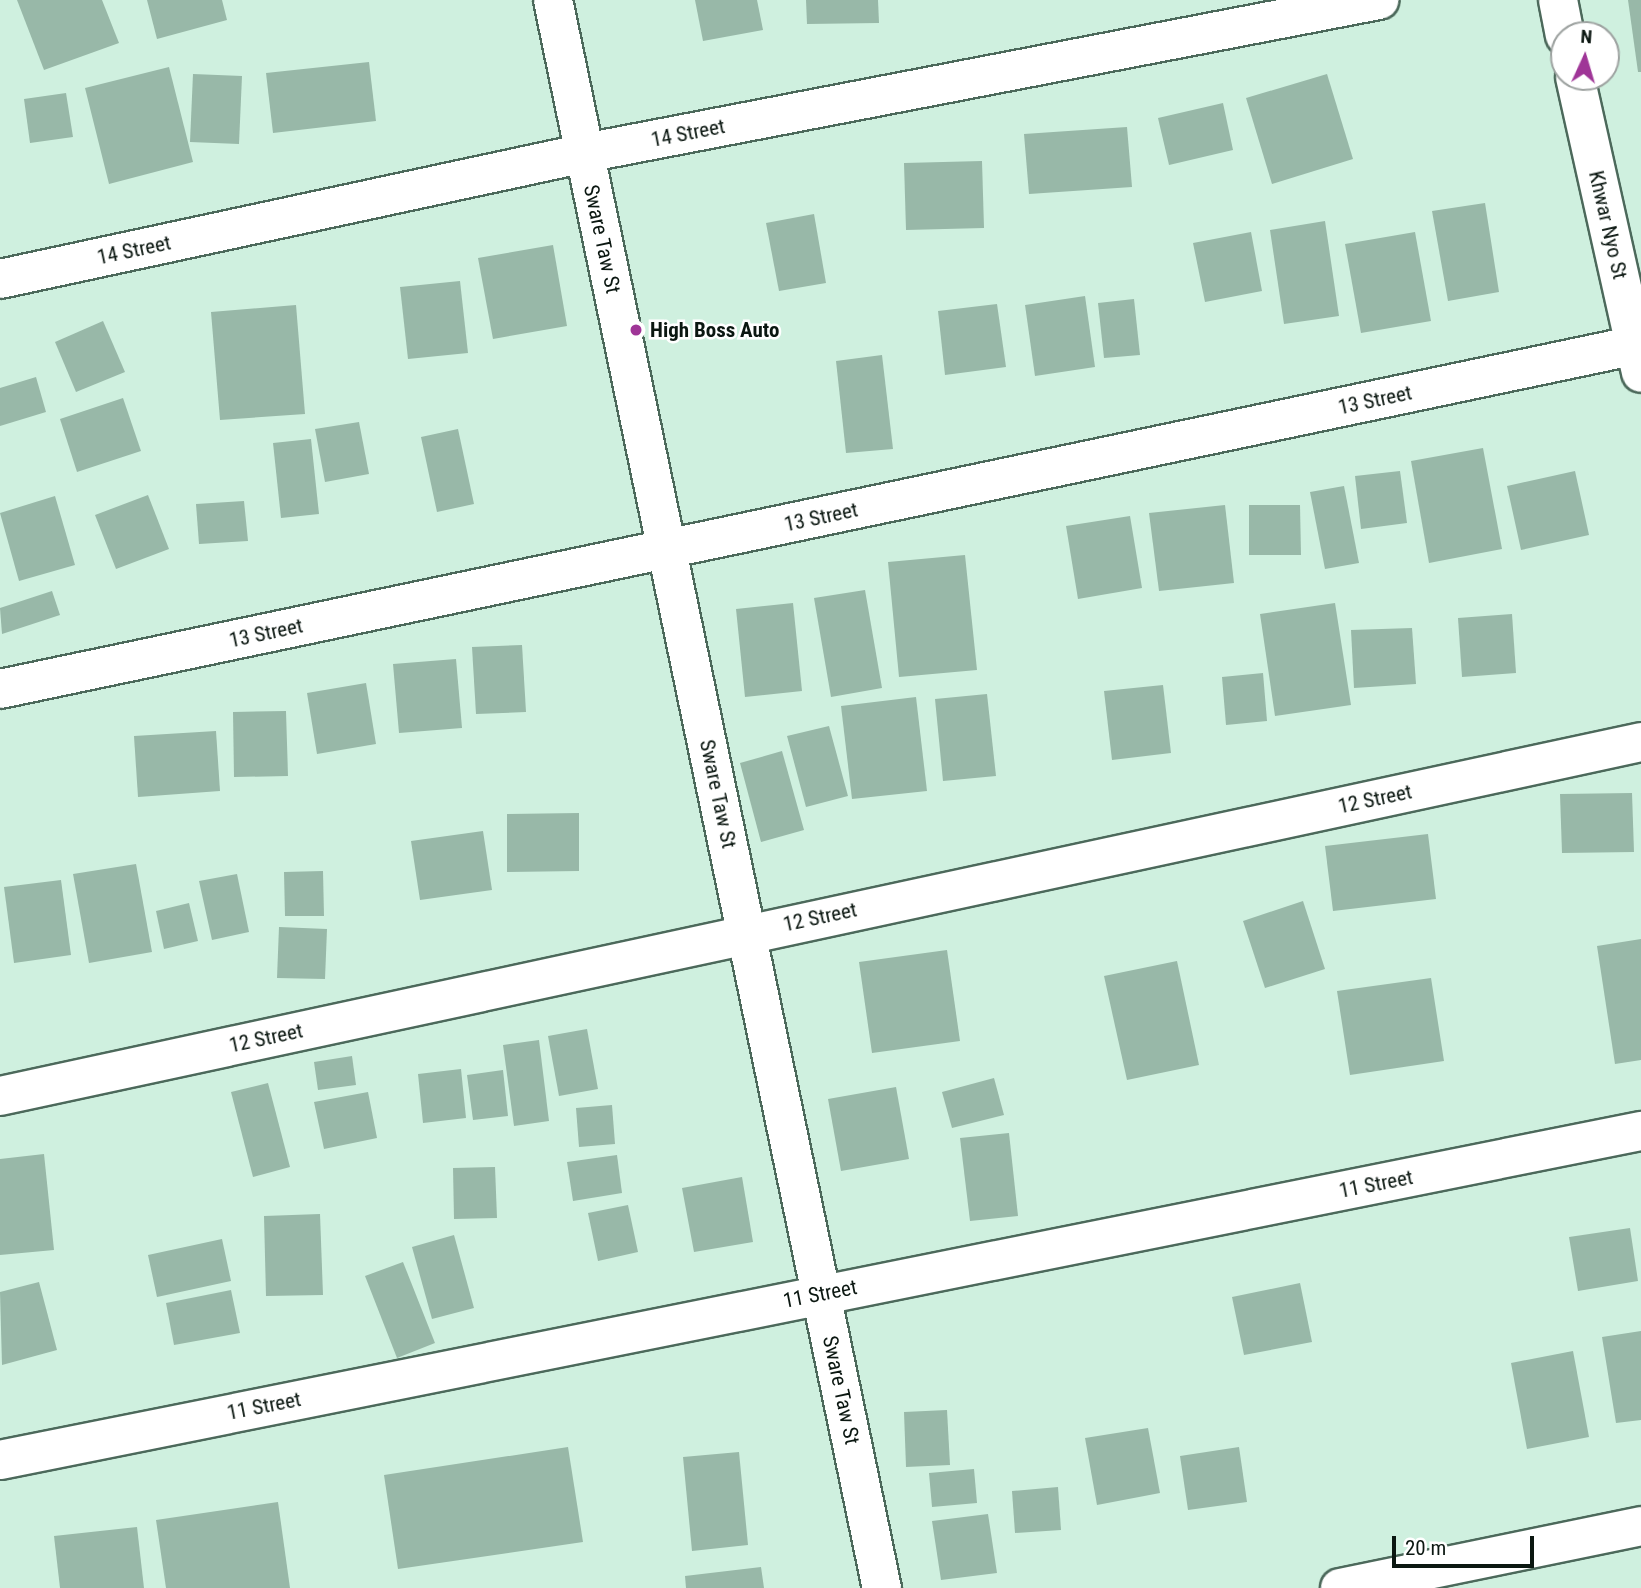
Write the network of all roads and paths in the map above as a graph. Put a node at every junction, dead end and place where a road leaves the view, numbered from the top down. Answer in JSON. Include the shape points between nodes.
{"nodes":[{"id":1,"x":553,"y":0,"type":"edge"},
{"id":2,"x":1380,"y":0,"type":"edge"},
{"id":3,"x":1558,"y":0,"type":"edge"},
{"id":4,"x":1562,"y":21,"type":"edge"},
{"id":5,"x":1578,"y":91,"type":"edge"},
{"id":6,"x":584,"y":153,"type":"junction"},
{"id":7,"x":0,"y":279,"type":"edge"},
{"id":8,"x":1639,"y":354,"type":"edge"},
{"id":9,"x":667,"y":549,"type":"junction"},
{"id":10,"x":0,"y":689,"type":"edge"},
{"id":11,"x":1641,"y":742,"type":"edge"},
{"id":12,"x":746,"y":933,"type":"junction"},
{"id":13,"x":0,"y":1096,"type":"edge"},
{"id":14,"x":1641,"y":1131,"type":"edge"},
{"id":15,"x":821,"y":1293,"type":"junction"},
{"id":16,"x":0,"y":1460,"type":"edge"},
{"id":17,"x":1641,"y":1526,"type":"edge"},
{"id":18,"x":882,"y":1588,"type":"edge"},
{"id":19,"x":1340,"y":1588,"type":"edge"}],
"edges":[{"from":1,"to":6,"type":"street","name":"Sware Taw St"},
{"from":2,"to":6,"type":"street","name":"14 Street"},
{"from":3,"to":4,"type":"street"},
{"from":5,"to":8,"type":"street","name":"Khwar Nyo St"},
{"from":6,"to":7,"type":"street","name":"14 Street"},
{"from":6,"to":9,"type":"street","name":"Sware Taw St"},
{"from":8,"to":9,"type":"street","name":"13 Street"},
{"from":9,"to":10,"type":"street","name":"13 Street"},
{"from":9,"to":12,"type":"street","name":"Sware Taw St"},
{"from":11,"to":12,"type":"street","name":"12 Street"},
{"from":12,"to":13,"type":"street","name":"12 Street"},
{"from":12,"to":15,"type":"street","name":"Sware Taw St"},
{"from":14,"to":15,"type":"street","name":"11 Street"},
{"from":15,"to":16,"type":"street","name":"11 Street"},
{"from":15,"to":18,"type":"street","name":"Sware Taw St"},
{"from":17,"to":19,"type":"street"}]}
